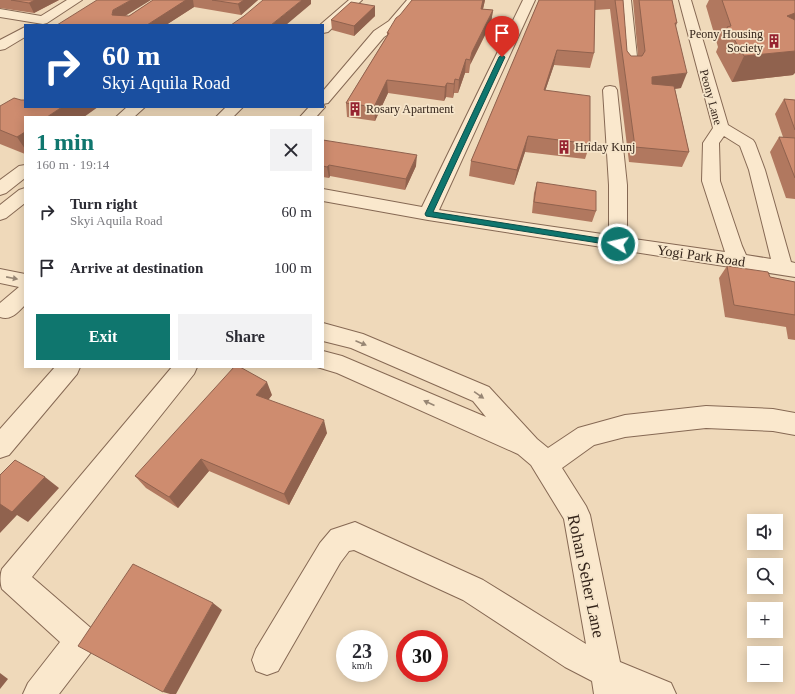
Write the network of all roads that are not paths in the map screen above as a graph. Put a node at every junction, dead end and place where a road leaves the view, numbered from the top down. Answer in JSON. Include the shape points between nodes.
{"nodes":[{"id":1,"x":76,"y":0,"type":"edge"},
{"id":2,"x":356,"y":0,"type":"edge"},
{"id":3,"x":413,"y":0,"type":"edge"},
{"id":4,"x":529,"y":0,"type":"edge"},
{"id":5,"x":625,"y":0,"type":"edge"},
{"id":6,"x":685,"y":0,"type":"edge"},
{"id":7,"x":2,"y":8,"type":"edge"},
{"id":8,"x":39,"y":23,"type":"edge"},
{"id":9,"x":60,"y":24,"type":"edge"},
{"id":10,"x":324,"y":28,"type":"edge"},
{"id":11,"x":24,"y":32,"type":"edge"},
{"id":12,"x":0,"y":46,"type":"edge"},
{"id":13,"x":631,"y":66,"type":"edge"},
{"id":14,"x":610,"y":90,"type":"dead end"},
{"id":15,"x":324,"y":99,"type":"edge"},
{"id":16,"x":135,"y":108,"type":"edge"},
{"id":17,"x":234,"y":108,"type":"edge"},
{"id":18,"x":316,"y":108,"type":"edge"},
{"id":19,"x":125,"y":116,"type":"edge"},
{"id":20,"x":225,"y":116,"type":"edge"},
{"id":21,"x":309,"y":116,"type":"edge"},
{"id":22,"x":721,"y":128,"type":"junction"},
{"id":23,"x":24,"y":171,"type":"edge"},
{"id":24,"x":0,"y":189,"type":"edge"},
{"id":25,"x":24,"y":195,"type":"edge"},
{"id":26,"x":324,"y":195,"type":"edge"},
{"id":27,"x":0,"y":214,"type":"edge"},
{"id":28,"x":428,"y":214,"type":"junction"},
{"id":29,"x":618,"y":244,"type":"junction"},
{"id":30,"x":739,"y":261,"type":"junction"},
{"id":31,"x":789,"y":269,"type":"edge"},
{"id":32,"x":0,"y":276,"type":"edge"},
{"id":33,"x":24,"y":281,"type":"edge"},
{"id":34,"x":24,"y":294,"type":"edge"},
{"id":35,"x":2,"y":310,"type":"edge"},
{"id":36,"x":24,"y":314,"type":"edge"},
{"id":37,"x":324,"y":332,"type":"edge"},
{"id":38,"x":324,"y":360,"type":"edge"},
{"id":39,"x":68,"y":368,"type":"edge"},
{"id":40,"x":185,"y":368,"type":"edge"},
{"id":41,"x":795,"y":424,"type":"edge"},
{"id":42,"x":0,"y":446,"type":"edge"},
{"id":43,"x":537,"y":456,"type":"junction"},
{"id":44,"x":267,"y":660,"type":"dead end"},
{"id":45,"x":608,"y":683,"type":"edge"},
{"id":46,"x":38,"y":694,"type":"edge"},
{"id":47,"x":660,"y":694,"type":"edge"}],
"edges":[{"from":1,"to":8,"type":"street"},
{"from":2,"to":10,"type":"street"},
{"from":3,"to":15,"type":"street","via":[[394,24],[379,34]]},
{"from":4,"to":28,"type":"street"},
{"from":5,"to":13,"type":"street"},
{"from":6,"to":22,"type":"street","name":"Peony Lane","via":[[714,111]]},
{"from":7,"to":8,"type":"street"},
{"from":8,"to":9,"type":"street"},
{"from":11,"to":12,"type":"street"},
{"from":14,"to":29,"type":"street","via":[[618,185]]},
{"from":16,"to":19,"type":"street"},
{"from":17,"to":20,"type":"street"},
{"from":18,"to":21,"type":"street"},
{"from":22,"to":30,"type":"street","name":"Peony Lane","via":[[711,143],[711,181]]},
{"from":22,"to":31,"type":"street","via":[[747,143]]},
{"from":23,"to":24,"type":"street"},
{"from":25,"to":27,"type":"street"},
{"from":26,"to":28,"type":"street","name":"Yogi Park Road"},
{"from":28,"to":29,"type":"street","name":"Yogi Park Road"},
{"from":29,"to":30,"type":"street","name":"Yogi Park Road"},
{"from":30,"to":31,"type":"street","name":"Yogi Park Road"},
{"from":32,"to":33,"type":"street","one_way":true},
{"from":34,"to":35,"type":"street"},
{"from":35,"to":36,"type":"street"},
{"from":37,"to":43,"type":"street","name":"Rohan Seher Lane","one_way":true,"via":[[354,340],[481,394]]},
{"from":43,"to":38,"type":"street","one_way":true,"via":[[342,365]]},
{"from":39,"to":42,"type":"street"},
{"from":40,"to":46,"type":"street","via":[[12,579],[81,640]]},
{"from":41,"to":43,"type":"street","via":[[773,420],[706,417],[624,426],[587,436]]},
{"from":43,"to":45,"type":"street","name":"Rohan Seher Lane","via":[[577,515]]},
{"from":44,"to":45,"type":"street","via":[[330,553],[341,540],[355,536],[473,590],[576,656]]},
{"from":45,"to":47,"type":"street"}]}
